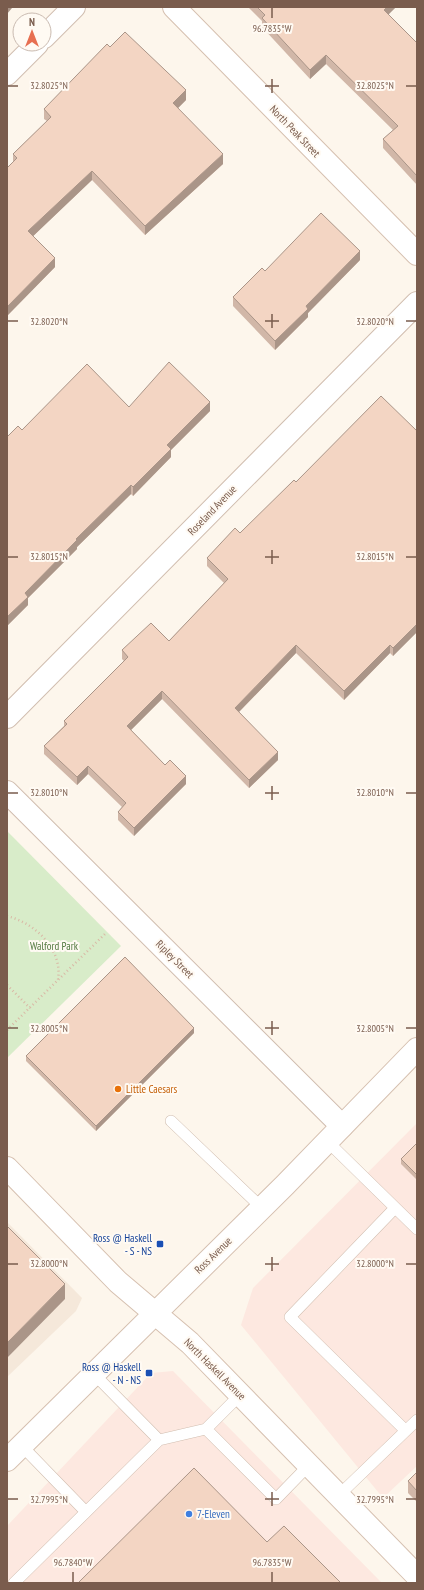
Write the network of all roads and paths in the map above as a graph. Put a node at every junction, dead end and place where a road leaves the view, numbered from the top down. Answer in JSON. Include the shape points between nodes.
{"nodes":[{"id":1,"x":74,"y":7,"type":"edge"},
{"id":2,"x":174,"y":7,"type":"edge"},
{"id":3,"x":52,"y":29,"type":"edge"},
{"id":4,"x":29,"y":52,"type":"edge"},
{"id":5,"x":7,"y":74,"type":"edge"},
{"id":6,"x":417,"y":254,"type":"edge"},
{"id":7,"x":417,"y":302,"type":"edge"},
{"id":8,"x":7,"y":717,"type":"edge"},
{"id":9,"x":7,"y":792,"type":"edge"},
{"id":10,"x":7,"y":916,"type":"edge"},
{"id":11,"x":107,"y":932,"type":"dead end"},
{"id":12,"x":58,"y":981,"type":"junction"},
{"id":13,"x":7,"y":985,"type":"edge"},
{"id":14,"x":30,"y":1008,"type":"junction"},
{"id":15,"x":7,"y":1030,"type":"edge"},
{"id":16,"x":417,"y":1049,"type":"edge"},
{"id":17,"x":171,"y":1120,"type":"dead end"},
{"id":18,"x":335,"y":1134,"type":"junction"},
{"id":19,"x":7,"y":1168,"type":"edge"},
{"id":20,"x":262,"y":1208,"type":"junction"},
{"id":21,"x":395,"y":1208,"type":"junction"},
{"id":22,"x":417,"y":1229,"type":"edge"},
{"id":23,"x":154,"y":1313,"type":"junction"},
{"id":24,"x":94,"y":1374,"type":"junction"},
{"id":25,"x":240,"y":1395,"type":"junction"},
{"id":26,"x":417,"y":1420,"type":"edge"},
{"id":27,"x":206,"y":1429,"type":"junction"},
{"id":28,"x":405,"y":1430,"type":"junction"},
{"id":29,"x":159,"y":1440,"type":"junction"},
{"id":30,"x":14,"y":1452,"type":"edge"},
{"id":31,"x":308,"y":1466,"type":"junction"},
{"id":32,"x":338,"y":1496,"type":"junction"},
{"id":33,"x":86,"y":1512,"type":"junction"},
{"id":34,"x":417,"y":1576,"type":"edge"},
{"id":35,"x":14,"y":1583,"type":"edge"}],
"edges":[{"from":1,"to":3,"type":"main road"},
{"from":2,"to":6,"type":"main road","name":"North Peak Street"},
{"from":4,"to":5,"type":"main road"},
{"from":7,"to":8,"type":"main road","name":"Roseland Avenue"},
{"from":9,"to":18,"type":"main road","name":"Ripley Street"},
{"from":10,"to":12,"type":"path","via":[[35,929],[47,942],[58,963]]},
{"from":11,"to":12,"type":"path"},
{"from":12,"to":14,"type":"path"},
{"from":13,"to":14,"type":"path"},
{"from":14,"to":15,"type":"path"},
{"from":16,"to":18,"type":"main road","name":"Ross Avenue"},
{"from":17,"to":20,"type":"lane"},
{"from":18,"to":20,"type":"main road","name":"Ross Avenue"},
{"from":18,"to":21,"type":"lane"},
{"from":19,"to":23,"type":"main road","name":"North Haskell Avenue","via":[[118,1282]]},
{"from":20,"to":23,"type":"main road","name":"Ross Avenue"},
{"from":21,"to":22,"type":"lane"},
{"from":21,"to":28,"type":"lane","via":[[290,1317]]},
{"from":23,"to":24,"type":"main road","name":"Ross Avenue"},
{"from":23,"to":25,"type":"main road","name":"North Haskell Avenue","via":[[190,1342]]},
{"from":24,"to":29,"type":"lane"},
{"from":24,"to":30,"type":"main road","name":"Ross Avenue"},
{"from":25,"to":27,"type":"lane"},
{"from":25,"to":31,"type":"main road","name":"North Haskell Avenue"},
{"from":26,"to":28,"type":"lane"},
{"from":27,"to":29,"type":"lane"},
{"from":27,"to":31,"type":"lane","via":[[276,1498]]},
{"from":28,"to":32,"type":"lane"},
{"from":29,"to":33,"type":"lane"},
{"from":30,"to":33,"type":"lane"},
{"from":31,"to":32,"type":"main road","name":"North Haskell Avenue"},
{"from":32,"to":34,"type":"main road","name":"North Haskell Avenue"},
{"from":33,"to":35,"type":"lane"}]}
